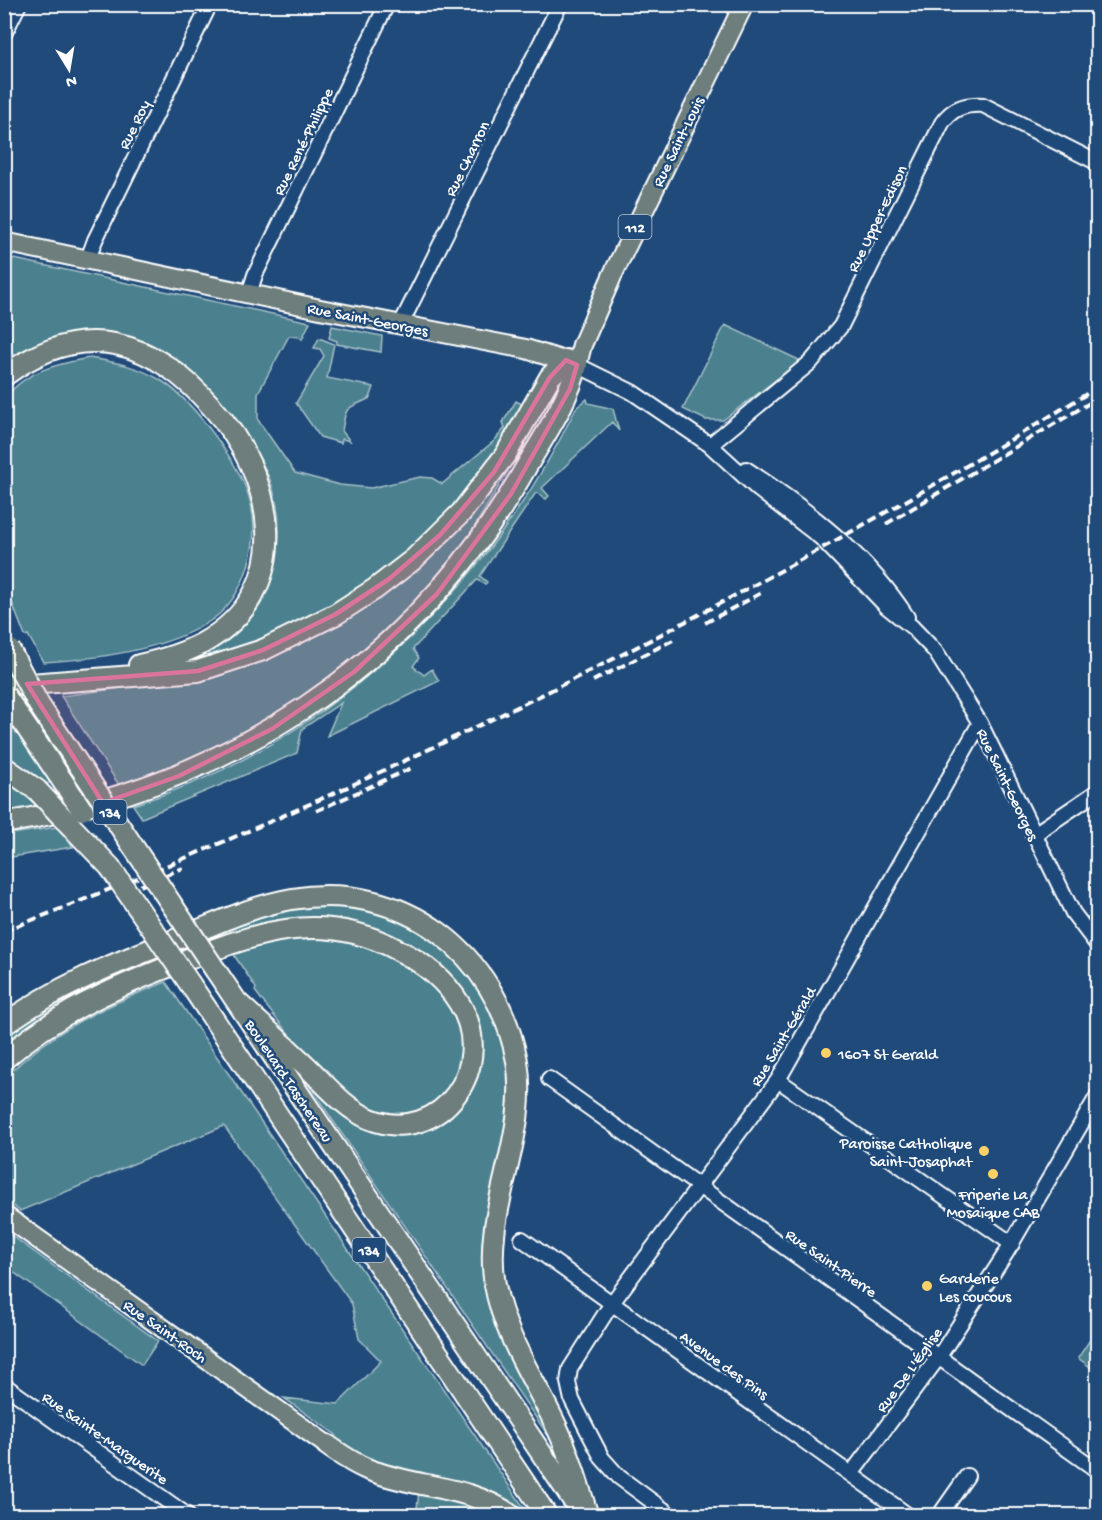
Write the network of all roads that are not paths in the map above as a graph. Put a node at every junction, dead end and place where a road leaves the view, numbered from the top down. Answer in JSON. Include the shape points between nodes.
{"nodes":[{"id":1,"x":19,"y":4,"type":"edge"},
{"id":2,"x":210,"y":4,"type":"edge"},
{"id":3,"x":387,"y":4,"type":"edge"},
{"id":4,"x":560,"y":4,"type":"edge"},
{"id":5,"x":744,"y":4,"type":"edge"},
{"id":6,"x":4,"y":34,"type":"edge"},
{"id":7,"x":1098,"y":163,"type":"edge"},
{"id":8,"x":4,"y":242,"type":"edge"},
{"id":9,"x":88,"y":259,"type":"junction"},
{"id":10,"x":249,"y":294,"type":"junction"},
{"id":11,"x":402,"y":324,"type":"junction"},
{"id":12,"x":572,"y":363,"type":"junction"},
{"id":13,"x":4,"y":376,"type":"edge"},
{"id":14,"x":710,"y":446,"type":"junction"},
{"id":15,"x":4,"y":640,"type":"edge"},
{"id":16,"x":75,"y":679,"type":"junction"},
{"id":17,"x":4,"y":686,"type":"edge"},
{"id":18,"x":4,"y":694,"type":"edge"},
{"id":19,"x":980,"y":723,"type":"junction"},
{"id":20,"x":4,"y":767,"type":"edge"},
{"id":21,"x":1098,"y":791,"type":"edge"},
{"id":22,"x":4,"y":823,"type":"edge"},
{"id":23,"x":1033,"y":836,"type":"junction"},
{"id":24,"x":110,"y":867,"type":"junction"},
{"id":25,"x":1098,"y":946,"type":"edge"},
{"id":26,"x":238,"y":1003,"type":"junction"},
{"id":27,"x":4,"y":1025,"type":"edge"},
{"id":28,"x":4,"y":1059,"type":"edge"},
{"id":29,"x":549,"y":1079,"type":"dead end"},
{"id":30,"x":778,"y":1080,"type":"junction"},
{"id":31,"x":1098,"y":1095,"type":"edge"},
{"id":32,"x":698,"y":1186,"type":"junction"},
{"id":33,"x":4,"y":1215,"type":"edge"},
{"id":34,"x":522,"y":1239,"type":"dead end"},
{"id":35,"x":1012,"y":1244,"type":"junction"},
{"id":36,"x":612,"y":1303,"type":"junction"},
{"id":37,"x":938,"y":1358,"type":"junction"},
{"id":38,"x":4,"y":1385,"type":"edge"},
{"id":39,"x":327,"y":1445,"type":"joint"},
{"id":40,"x":1098,"y":1472,"type":"edge"},
{"id":41,"x":851,"y":1474,"type":"junction"},
{"id":42,"x":967,"y":1476,"type":"dead end"},
{"id":43,"x":188,"y":1515,"type":"edge"},
{"id":44,"x":512,"y":1515,"type":"edge"},
{"id":45,"x":547,"y":1515,"type":"edge"},
{"id":46,"x":583,"y":1515,"type":"edge"},
{"id":47,"x":588,"y":1515,"type":"edge"},
{"id":48,"x":672,"y":1515,"type":"edge"},
{"id":49,"x":909,"y":1515,"type":"edge"},
{"id":50,"x":939,"y":1515,"type":"edge"}],
"edges":[{"from":1,"to":6,"type":"street"},
{"from":2,"to":9,"type":"street","name":"Rue Roy"},
{"from":3,"to":10,"type":"street","name":"Rue René-Philippe"},
{"from":4,"to":11,"type":"street","name":"Rue Charron"},
{"from":5,"to":12,"type":"main road","name":"Rue Saint-Louis","number":"112"},
{"from":7,"to":14,"type":"street","name":"Rue Upper-Edison","via":[[982,105],[971,104],[952,111],[942,123],[841,326],[811,362]]},
{"from":8,"to":9,"type":"main road","name":"Rue Saint-Georges"},
{"from":9,"to":10,"type":"main road","name":"Rue Saint-Georges"},
{"from":10,"to":11,"type":"main road","name":"Rue Saint-Georges"},
{"from":11,"to":12,"type":"main road","name":"Rue Saint-Georges","via":[[526,349]]},
{"from":12,"to":14,"type":"street","name":"Rue Saint-Georges","via":[[632,392]]},
{"from":12,"to":16,"type":"highway","via":[[550,376],[515,439],[474,498],[428,546],[362,598],[274,645],[213,667]]},
{"from":12,"to":22,"type":"highway","via":[[570,389],[480,539],[437,594],[354,672],[272,729],[179,776],[83,808]]},
{"from":13,"to":16,"type":"highway","via":[[36,355],[77,343],[113,344],[160,361],[193,387],[227,426],[253,470],[266,507],[268,537],[262,567],[249,598],[230,622],[205,642],[175,656]]},
{"from":14,"to":19,"type":"street","name":"Rue Saint-Georges","via":[[832,532],[895,600],[956,681]]},
{"from":15,"to":26,"type":"highway","name":"Boulevard Taschereau","number":"134","bridge":true,"via":[[39,705]]},
{"from":16,"to":17,"type":"highway"},
{"from":18,"to":24,"type":"highway","name":"Boulevard Taschereau","number":"134","bridge":true,"via":[[82,810]]},
{"from":19,"to":23,"type":"street","name":"Rue Saint-Georges"},
{"from":19,"to":30,"type":"street","name":"Rue Saint-Gérald"},
{"from":20,"to":24,"type":"highway","bridge":true,"via":[[37,790]]},
{"from":21,"to":23,"type":"street"},
{"from":23,"to":25,"type":"street","name":"Rue Saint-Georges","via":[[1073,913]]},
{"from":24,"to":45,"type":"highway","name":"Boulevard Taschereau","number":"134","bridge":true},
{"from":26,"to":28,"type":"highway","via":[[340,1098],[372,1119],[402,1124],[428,1118],[453,1098],[468,1074],[473,1048],[468,1020],[437,977],[412,957],[383,942],[347,931],[309,927],[239,940],[109,990],[56,1018]]},
{"from":26,"to":46,"type":"highway","name":"Boulevard Taschereau","number":"134"},
{"from":27,"to":47,"type":"highway","via":[[44,998],[97,971],[290,899],[332,896],[380,903],[424,923],[452,942],[495,996],[509,1029],[518,1068],[515,1122],[493,1232],[498,1301],[511,1337],[560,1433]]},
{"from":29,"to":32,"type":"street","name":"Rue Saint-Pierre"},
{"from":30,"to":32,"type":"street","name":"Rue Saint-Gérald"},
{"from":30,"to":35,"type":"street"},
{"from":31,"to":35,"type":"street","name":"Rue De L'Église"},
{"from":32,"to":36,"type":"street","name":"Rue Saint-Gérald"},
{"from":32,"to":37,"type":"street","name":"Rue Saint-Pierre"},
{"from":33,"to":39,"type":"main road","name":"Rue Saint-Roch"},
{"from":34,"to":36,"type":"street","name":"Avenue des Pins"},
{"from":35,"to":37,"type":"street","name":"Rue De L'Église"},
{"from":36,"to":41,"type":"street","name":"Avenue des Pins"},
{"from":36,"to":48,"type":"street","name":"Rue Saint-Gérald","via":[[576,1355],[568,1379],[570,1395],[608,1466]]},
{"from":37,"to":40,"type":"street","name":"Rue Saint-Pierre"},
{"from":37,"to":41,"type":"street","name":"Rue De L'Église"},
{"from":38,"to":43,"type":"street","name":"Rue Sainte-Marguerite"},
{"from":39,"to":44,"type":"highway","via":[[368,1470],[466,1492]]},
{"from":41,"to":49,"type":"street","name":"Avenue des Pins"},
{"from":42,"to":50,"type":"street"}]}
